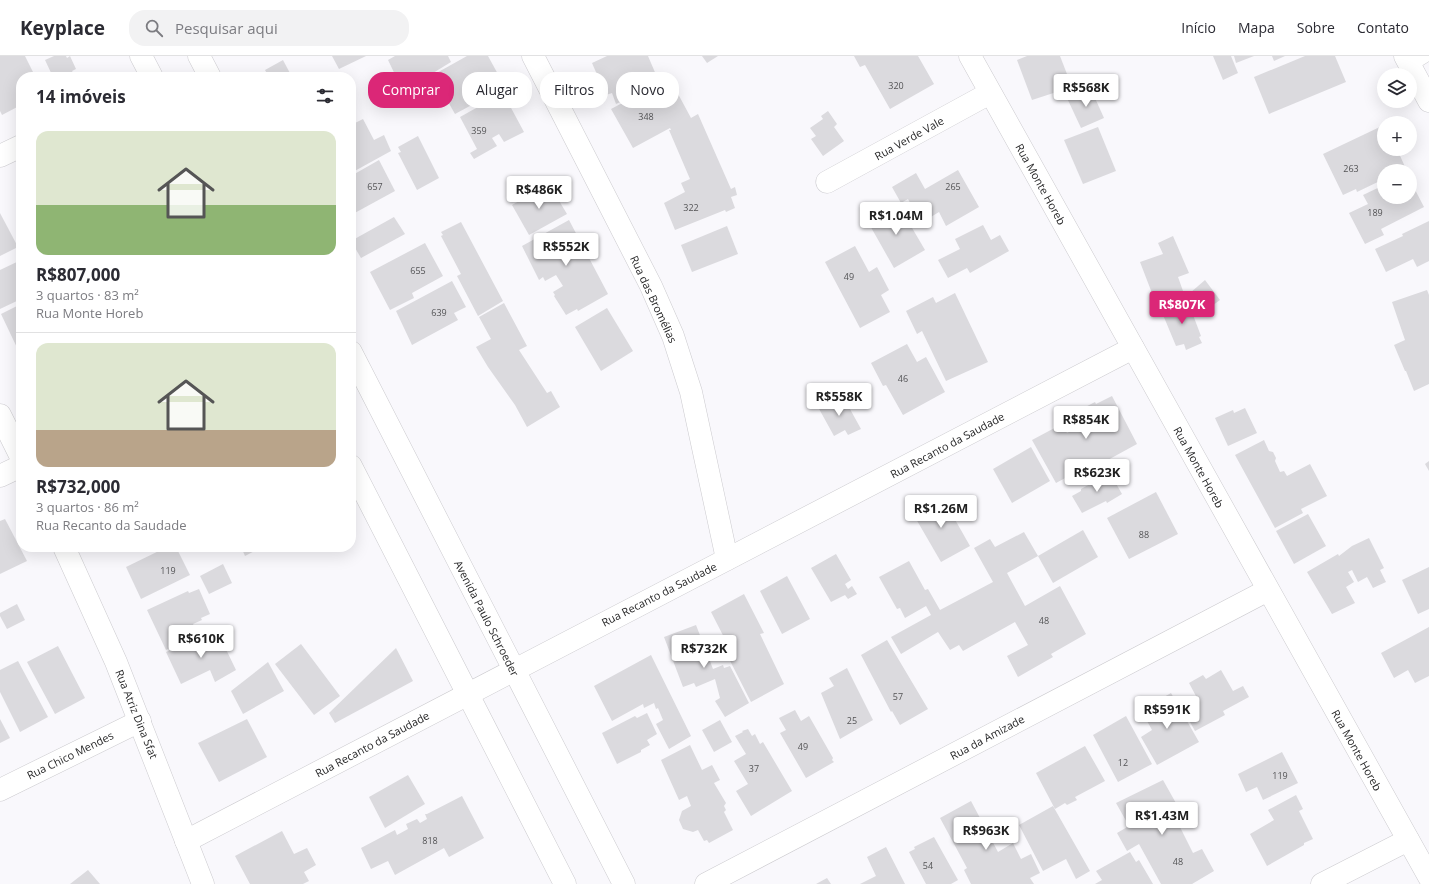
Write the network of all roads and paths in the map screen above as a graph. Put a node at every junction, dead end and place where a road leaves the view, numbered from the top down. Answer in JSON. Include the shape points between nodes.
{"nodes":[{"id":1,"x":141,"y":56,"type":"edge"},
{"id":2,"x":199,"y":56,"type":"edge"},
{"id":3,"x":533,"y":56,"type":"edge"},
{"id":4,"x":970,"y":56,"type":"edge"},
{"id":5,"x":1414,"y":59,"type":"edge"},
{"id":6,"x":149,"y":72,"type":"edge"},
{"id":7,"x":207,"y":72,"type":"edge"},
{"id":8,"x":990,"y":93,"type":"junction"},
{"id":9,"x":1429,"y":101,"type":"edge"},
{"id":10,"x":16,"y":148,"type":"edge"},
{"id":11,"x":0,"y":156,"type":"edge"},
{"id":12,"x":827,"y":182,"type":"dead end"},
{"id":13,"x":1133,"y":348,"type":"junction"},
{"id":14,"x":356,"y":362,"type":"edge"},
{"id":15,"x":0,"y":415,"type":"edge"},
{"id":16,"x":16,"y":447,"type":"edge"},
{"id":17,"x":16,"y":468,"type":"edge"},
{"id":18,"x":0,"y":476,"type":"edge"},
{"id":19,"x":356,"y":476,"type":"edge"},
{"id":20,"x":66,"y":552,"type":"edge"},
{"id":21,"x":727,"y":559,"type":"junction"},
{"id":22,"x":1268,"y":590,"type":"junction"},
{"id":23,"x":514,"y":670,"type":"junction"},
{"id":24,"x":468,"y":694,"type":"junction"},
{"id":25,"x":140,"y":721,"type":"junction"},
{"id":26,"x":0,"y":790,"type":"edge"},
{"id":27,"x":1408,"y":840,"type":"junction"},
{"id":28,"x":186,"y":841,"type":"junction"},
{"id":29,"x":1429,"y":878,"type":"edge"},
{"id":30,"x":203,"y":884,"type":"edge"},
{"id":31,"x":565,"y":884,"type":"edge"},
{"id":32,"x":624,"y":884,"type":"edge"},
{"id":33,"x":706,"y":884,"type":"edge"},
{"id":34,"x":1322,"y":884,"type":"edge"}],
"edges":[{"from":1,"to":6,"type":"street"},
{"from":2,"to":7,"type":"street"},
{"from":3,"to":21,"type":"street","name":"Rua das Bromélias","via":[[651,286],[673,336],[691,392]]},
{"from":4,"to":8,"type":"street","name":"Rua Monte Horeb"},
{"from":5,"to":9,"type":"street"},
{"from":8,"to":12,"type":"street","name":"Rua Verde Vale"},
{"from":8,"to":13,"type":"street","name":"Rua Monte Horeb"},
{"from":10,"to":11,"type":"street"},
{"from":13,"to":21,"type":"street","name":"Rua Recanto da Saudade"},
{"from":13,"to":22,"type":"street","name":"Rua Monte Horeb"},
{"from":14,"to":23,"type":"street","name":"Avenida Paulo Schroeder"},
{"from":15,"to":16,"type":"street"},
{"from":17,"to":18,"type":"street"},
{"from":19,"to":24,"type":"street"},
{"from":20,"to":25,"type":"street","name":"Rua Atriz Dina Sfat"},
{"from":21,"to":23,"type":"street","name":"Rua Recanto da Saudade"},
{"from":22,"to":27,"type":"street","name":"Rua Monte Horeb"},
{"from":22,"to":33,"type":"street","name":"Rua da Amizade"},
{"from":23,"to":24,"type":"street","name":"Rua Recanto da Saudade"},
{"from":23,"to":32,"type":"street","name":"Avenida Paulo Schroeder"},
{"from":24,"to":28,"type":"street","name":"Rua Recanto da Saudade"},
{"from":24,"to":31,"type":"street"},
{"from":25,"to":26,"type":"street","name":"Rua Chico Mendes"},
{"from":25,"to":28,"type":"street","name":"Rua Atriz Dina Sfat"},
{"from":27,"to":29,"type":"street","name":"Rua Monte Horeb"},
{"from":27,"to":34,"type":"street"},
{"from":28,"to":30,"type":"street","name":"Rua Atriz Dina Sfat"}]}
